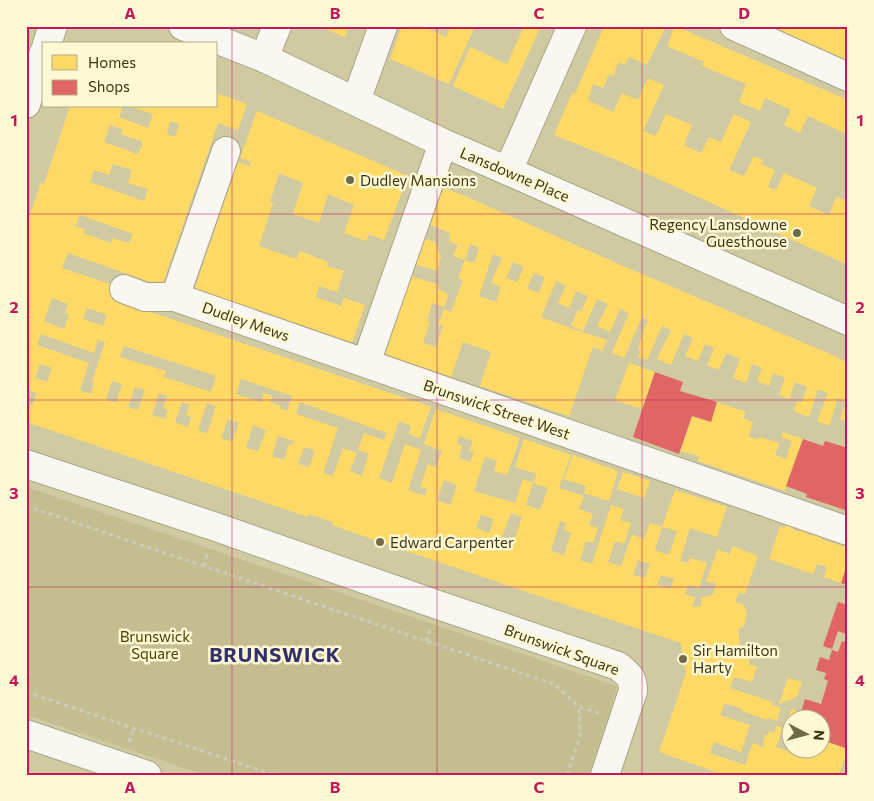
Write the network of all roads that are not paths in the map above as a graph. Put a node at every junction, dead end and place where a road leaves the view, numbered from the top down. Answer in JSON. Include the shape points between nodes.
{"nodes":[{"id":1,"x":53,"y":26,"type":"edge"},
{"id":2,"x":183,"y":26,"type":"edge"},
{"id":3,"x":277,"y":26,"type":"edge"},
{"id":4,"x":383,"y":26,"type":"edge"},
{"id":5,"x":572,"y":26,"type":"edge"},
{"id":6,"x":734,"y":26,"type":"edge"},
{"id":7,"x":48,"y":42,"type":"edge"},
{"id":8,"x":42,"y":58,"type":"edge"},
{"id":9,"x":264,"y":58,"type":"junction"},
{"id":10,"x":848,"y":77,"type":"edge"},
{"id":11,"x":356,"y":102,"type":"junction"},
{"id":12,"x":26,"y":104,"type":"edge"},
{"id":13,"x":443,"y":143,"type":"junction"},
{"id":14,"x":226,"y":151,"type":"road end"},
{"id":15,"x":508,"y":171,"type":"junction"},
{"id":16,"x":124,"y":289,"type":"dead end"},
{"id":17,"x":175,"y":297,"type":"junction"},
{"id":18,"x":848,"y":321,"type":"edge"},
{"id":19,"x":366,"y":363,"type":"junction"},
{"id":20,"x":26,"y":464,"type":"edge"},
{"id":21,"x":848,"y":531,"type":"edge"},
{"id":22,"x":26,"y":734,"type":"edge"},
{"id":23,"x":147,"y":775,"type":"edge"},
{"id":24,"x":605,"y":775,"type":"edge"}],
"edges":[{"from":1,"to":7,"type":"street"},
{"from":2,"to":9,"type":"street","name":"Lansdowne Place"},
{"from":3,"to":9,"type":"street"},
{"from":4,"to":11,"type":"street"},
{"from":5,"to":15,"type":"street"},
{"from":6,"to":10,"type":"street"},
{"from":8,"to":12,"type":"street"},
{"from":9,"to":11,"type":"street","name":"Lansdowne Place"},
{"from":11,"to":13,"type":"street","name":"Lansdowne Place"},
{"from":13,"to":15,"type":"street","name":"Lansdowne Place"},
{"from":13,"to":19,"type":"street"},
{"from":14,"to":17,"type":"street"},
{"from":15,"to":18,"type":"street","name":"Lansdowne Place"},
{"from":16,"to":17,"type":"street","name":"Dudley Mews","via":[[146,297]]},
{"from":17,"to":19,"type":"street","name":"Dudley Mews"},
{"from":19,"to":21,"type":"street","name":"Brunswick Street West"},
{"from":20,"to":24,"type":"street","name":"Brunswick Square","via":[[618,666],[633,681],[633,691]]},
{"from":22,"to":23,"type":"street"}]}
